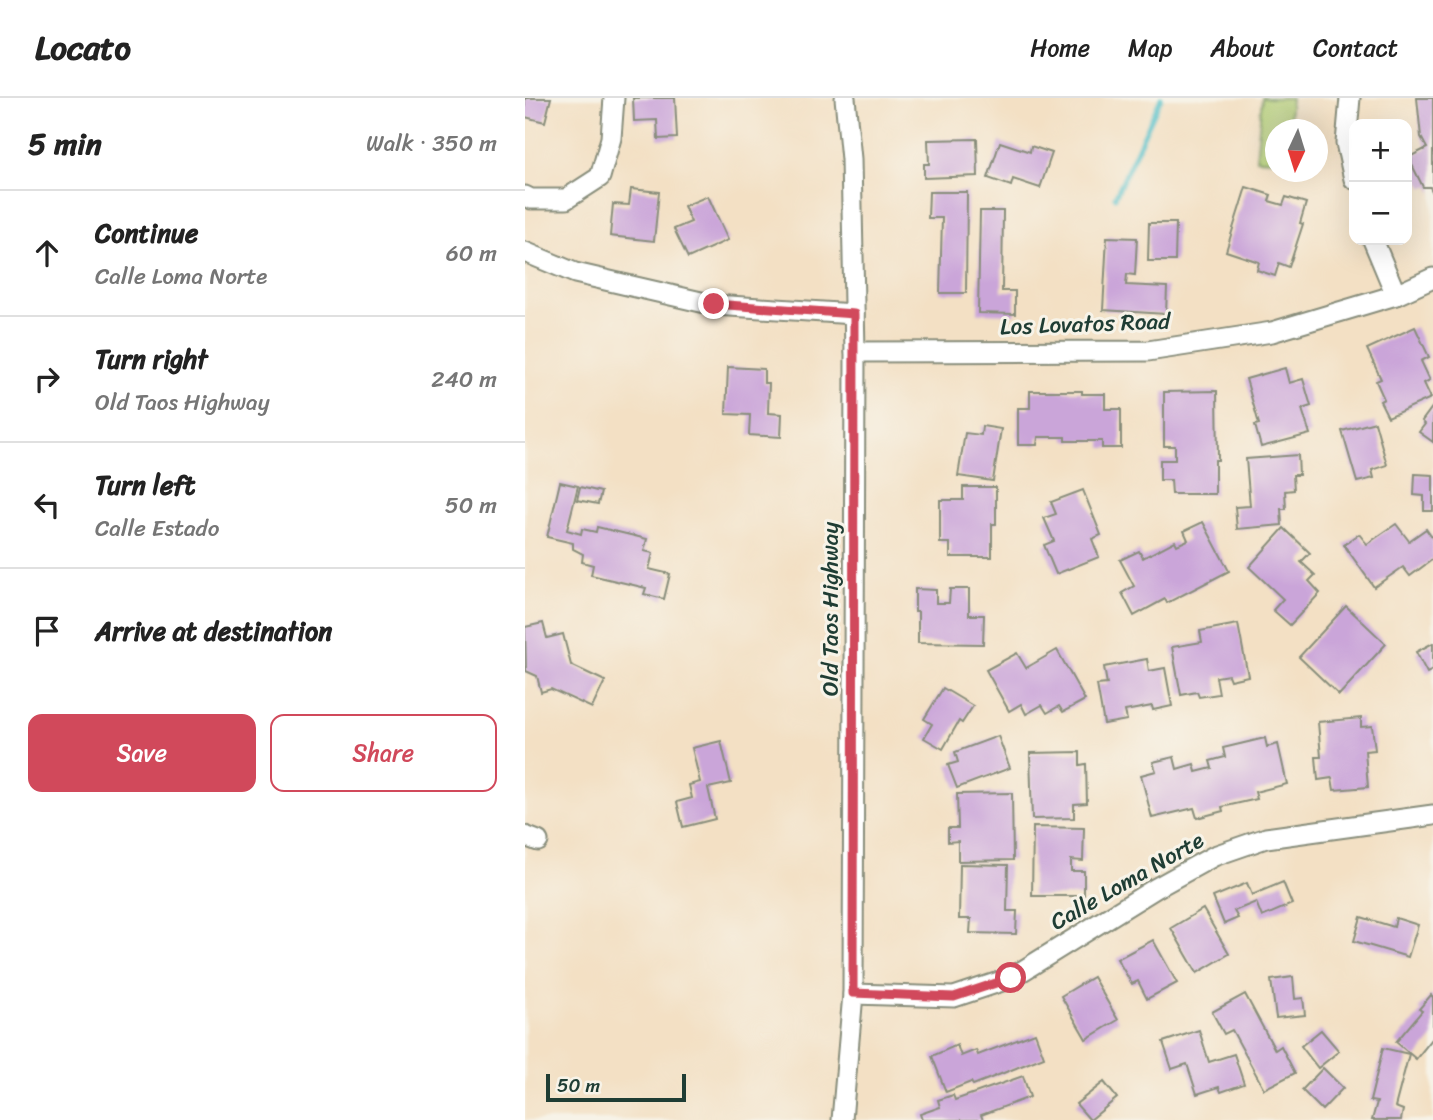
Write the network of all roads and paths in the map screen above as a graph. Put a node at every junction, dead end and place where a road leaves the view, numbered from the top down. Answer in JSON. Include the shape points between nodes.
{"nodes":[{"id":1,"x":614,"y":98,"type":"edge"},
{"id":2,"x":845,"y":98,"type":"edge"},
{"id":3,"x":1350,"y":98,"type":"edge"},
{"id":4,"x":1349,"y":156,"type":"edge"},
{"id":5,"x":525,"y":197,"type":"edge"},
{"id":6,"x":1375,"y":245,"type":"edge"},
{"id":7,"x":525,"y":252,"type":"edge"},
{"id":8,"x":1433,"y":278,"type":"edge"},
{"id":9,"x":1396,"y":295,"type":"junction"},
{"id":10,"x":854,"y":314,"type":"junction"},
{"id":11,"x":855,"y":352,"type":"junction"},
{"id":12,"x":1433,"y":815,"type":"edge"},
{"id":13,"x":853,"y":993,"type":"junction"},
{"id":14,"x":842,"y":1120,"type":"edge"}],
"edges":[{"from":1,"to":5,"type":"street","via":[[611,138],[600,177],[566,199]]},
{"from":2,"to":10,"type":"street","name":"Old Taos Highway"},
{"from":3,"to":4,"type":"street"},
{"from":6,"to":9,"type":"street"},
{"from":7,"to":10,"type":"street","via":[[575,273],[714,304]]},
{"from":8,"to":9,"type":"street","name":"Los Lovatos Road"},
{"from":9,"to":11,"type":"street","name":"Los Lovatos Road","via":[[1272,332],[1148,351]]},
{"from":10,"to":11,"type":"street","name":"Old Taos Highway"},
{"from":11,"to":13,"type":"street","name":"Old Taos Highway"},
{"from":12,"to":13,"type":"street","name":"Calle Loma Norte","via":[[1266,838],[1214,856],[1011,978],[954,997]]},
{"from":13,"to":14,"type":"street","name":"Old Taos Highway"}]}
